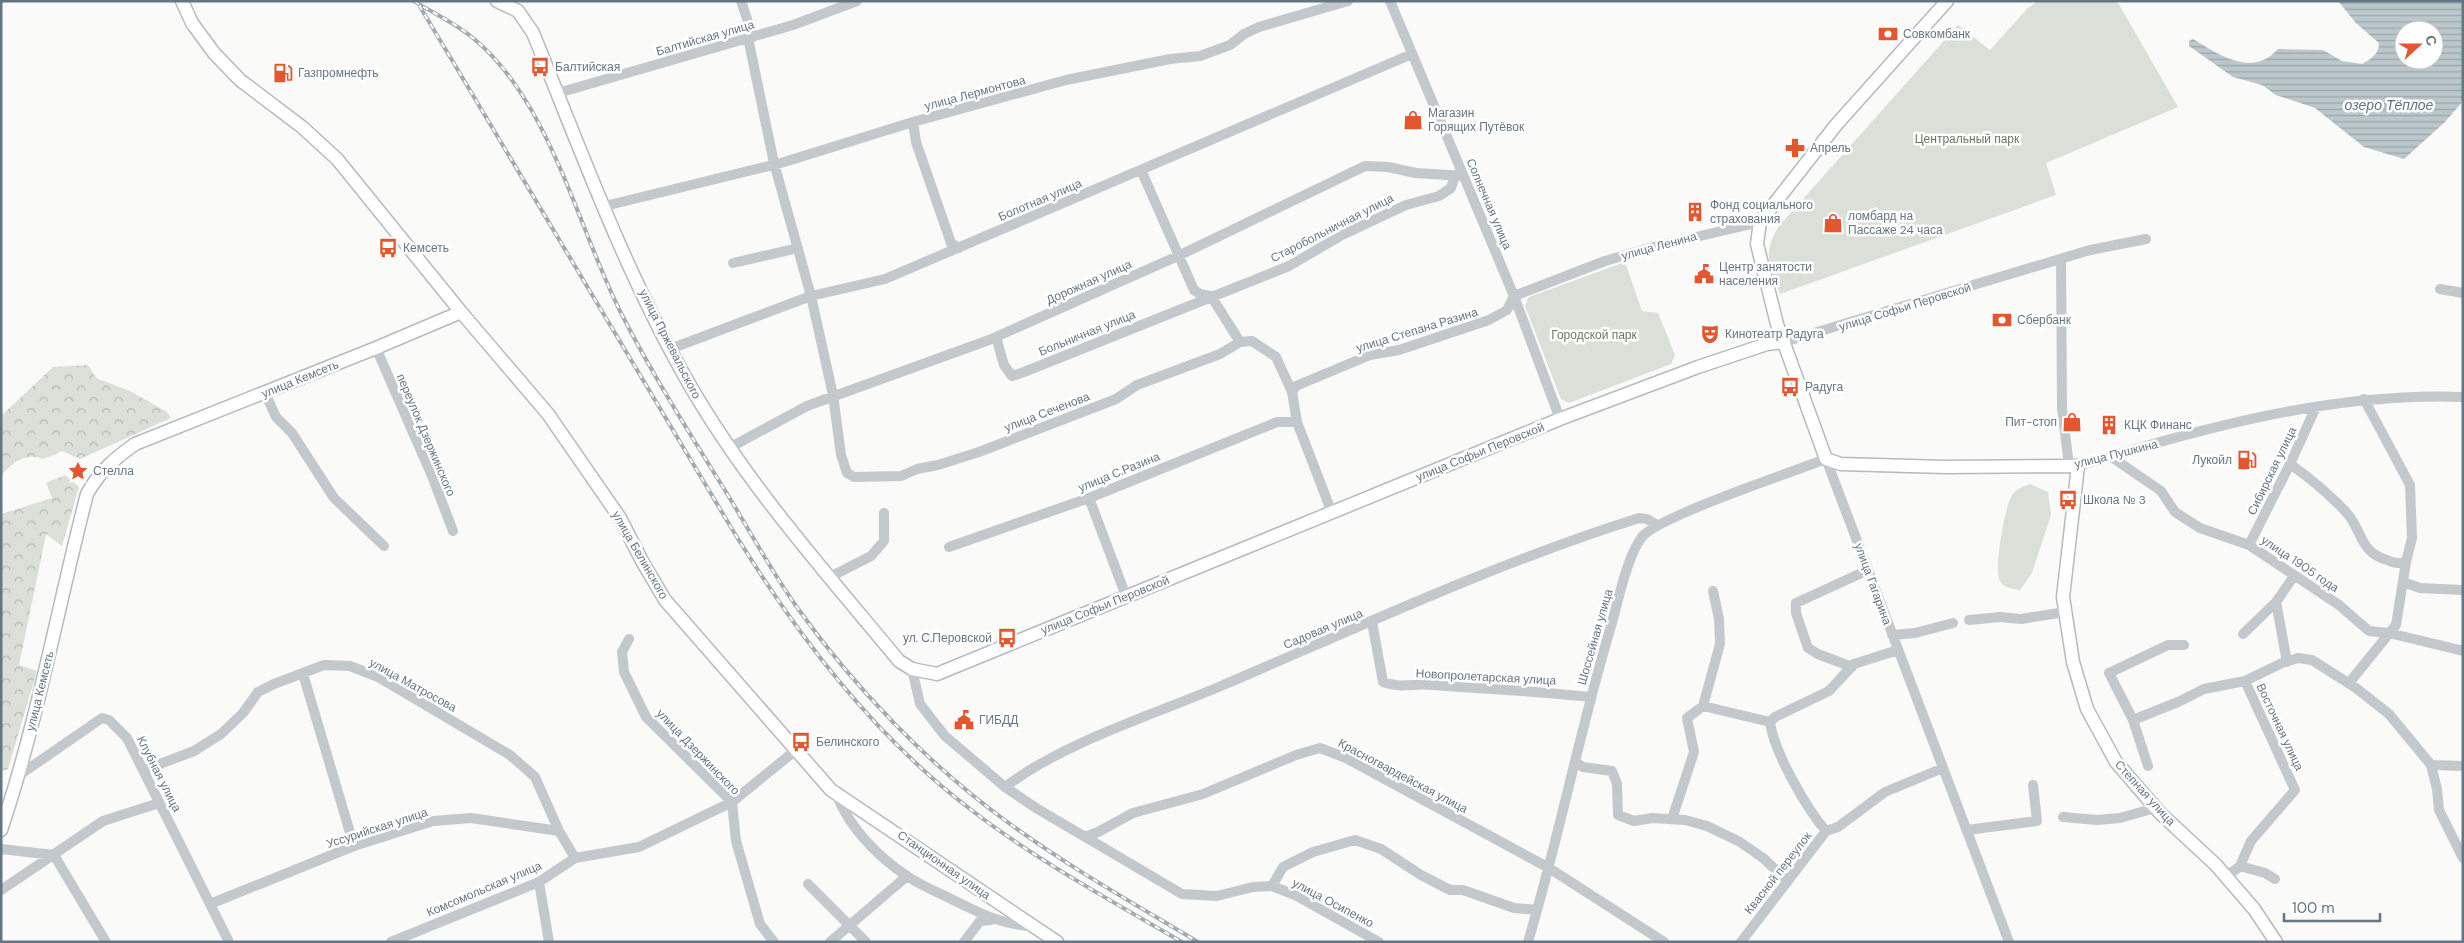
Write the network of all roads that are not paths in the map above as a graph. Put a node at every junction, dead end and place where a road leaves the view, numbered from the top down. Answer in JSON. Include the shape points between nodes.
{"nodes":[{"id":1,"x":182,"y":1,"type":"edge"},
{"id":2,"x":497,"y":1,"type":"edge"},
{"id":3,"x":740,"y":1,"type":"edge"},
{"id":4,"x":857,"y":1,"type":"edge"},
{"id":5,"x":1348,"y":1,"type":"edge"},
{"id":6,"x":1390,"y":1,"type":"edge"},
{"id":7,"x":1947,"y":1,"type":"edge"},
{"id":8,"x":515,"y":6,"type":"edge"},
{"id":9,"x":750,"y":37,"type":"junction"},
{"id":10,"x":1412,"y":54,"type":"junction"},
{"id":11,"x":558,"y":93,"type":"junction"},
{"id":12,"x":913,"y":122,"type":"junction"},
{"id":13,"x":774,"y":163,"type":"junction"},
{"id":14,"x":1141,"y":170,"type":"junction"},
{"id":15,"x":1459,"y":176,"type":"junction"},
{"id":16,"x":604,"y":206,"type":"junction"},
{"id":17,"x":1760,"y":222,"type":"junction"},
{"id":18,"x":2146,"y":239,"type":"dead end"},
{"id":19,"x":798,"y":248,"type":"junction"},
{"id":20,"x":959,"y":248,"type":"junction"},
{"id":21,"x":1178,"y":256,"type":"junction"},
{"id":22,"x":2061,"y":259,"type":"junction"},
{"id":23,"x":733,"y":263,"type":"dead end"},
{"id":24,"x":2440,"y":289,"type":"dead end"},
{"id":25,"x":2463,"y":293,"type":"edge"},
{"id":26,"x":811,"y":296,"type":"junction"},
{"id":27,"x":1211,"y":296,"type":"junction"},
{"id":28,"x":1514,"y":296,"type":"junction"},
{"id":29,"x":461,"y":312,"type":"junction"},
{"id":30,"x":996,"y":337,"type":"junction"},
{"id":31,"x":1240,"y":342,"type":"junction"},
{"id":32,"x":1784,"y":342,"type":"junction"},
{"id":33,"x":376,"y":348,"type":"junction"},
{"id":34,"x":670,"y":349,"type":"junction"},
{"id":35,"x":1292,"y":392,"type":"junction"},
{"id":36,"x":265,"y":393,"type":"junction"},
{"id":37,"x":832,"y":395,"type":"junction"},
{"id":38,"x":2463,"y":397,"type":"edge"},
{"id":39,"x":2364,"y":399,"type":"junction"},
{"id":40,"x":2316,"y":407,"type":"junction"},
{"id":41,"x":1560,"y":419,"type":"junction"},
{"id":42,"x":1297,"y":422,"type":"junction"},
{"id":43,"x":729,"y":448,"type":"junction"},
{"id":44,"x":2110,"y":456,"type":"junction"},
{"id":45,"x":1826,"y":458,"type":"junction"},
{"id":46,"x":2290,"y":464,"type":"junction"},
{"id":47,"x":2073,"y":466,"type":"junction"},
{"id":48,"x":1089,"y":498,"type":"junction"},
{"id":49,"x":884,"y":513,"type":"dead end"},
{"id":50,"x":1332,"y":513,"type":"junction"},
{"id":51,"x":1658,"y":525,"type":"junction"},
{"id":52,"x":453,"y":531,"type":"dead end"},
{"id":53,"x":2249,"y":545,"type":"junction"},
{"id":54,"x":384,"y":546,"type":"dead end"},
{"id":55,"x":949,"y":547,"type":"dead end"},
{"id":56,"x":2406,"y":562,"type":"junction"},
{"id":57,"x":1868,"y":570,"type":"junction"},
{"id":58,"x":2294,"y":576,"type":"junction"},
{"id":59,"x":830,"y":578,"type":"junction"},
{"id":60,"x":2403,"y":582,"type":"junction"},
{"id":61,"x":2463,"y":590,"type":"edge"},
{"id":62,"x":1713,"y":591,"type":"dead end"},
{"id":63,"x":1126,"y":596,"type":"junction"},
{"id":64,"x":2276,"y":602,"type":"junction"},
{"id":65,"x":2065,"y":612,"type":"junction"},
{"id":66,"x":1969,"y":620,"type":"dead end"},
{"id":67,"x":1372,"y":622,"type":"junction"},
{"id":68,"x":1953,"y":623,"type":"dead end"},
{"id":69,"x":2389,"y":632,"type":"junction"},
{"id":70,"x":2243,"y":634,"type":"dead end"},
{"id":71,"x":1892,"y":635,"type":"junction"},
{"id":72,"x":629,"y":639,"type":"dead end"},
{"id":73,"x":2184,"y":644,"type":"dead end"},
{"id":74,"x":1898,"y":650,"type":"junction"},
{"id":75,"x":2463,"y":651,"type":"edge"},
{"id":76,"x":2284,"y":662,"type":"junction"},
{"id":77,"x":1852,"y":667,"type":"junction"},
{"id":78,"x":912,"y":669,"type":"junction"},
{"id":79,"x":303,"y":674,"type":"junction"},
{"id":80,"x":2245,"y":681,"type":"junction"},
{"id":81,"x":2349,"y":683,"type":"junction"},
{"id":82,"x":1590,"y":697,"type":"junction"},
{"id":83,"x":1703,"y":706,"type":"junction"},
{"id":84,"x":2133,"y":720,"type":"junction"},
{"id":85,"x":1770,"y":722,"type":"junction"},
{"id":86,"x":796,"y":750,"type":"junction"},
{"id":87,"x":1574,"y":762,"type":"junction"},
{"id":88,"x":2431,"y":765,"type":"junction"},
{"id":89,"x":2148,"y":766,"type":"dead end"},
{"id":90,"x":2463,"y":766,"type":"edge"},
{"id":91,"x":1943,"y":768,"type":"junction"},
{"id":92,"x":144,"y":770,"type":"junction"},
{"id":93,"x":18,"y":776,"type":"junction"},
{"id":94,"x":2033,"y":785,"type":"dead end"},
{"id":95,"x":1005,"y":787,"type":"junction"},
{"id":96,"x":834,"y":793,"type":"junction"},
{"id":97,"x":732,"y":802,"type":"junction"},
{"id":98,"x":159,"y":803,"type":"junction"},
{"id":99,"x":2155,"y":808,"type":"junction"},
{"id":100,"x":2063,"y":817,"type":"dead end"},
{"id":101,"x":1672,"y":819,"type":"junction"},
{"id":102,"x":1,"y":830,"type":"edge"},
{"id":103,"x":1966,"y":830,"type":"junction"},
{"id":104,"x":559,"y":831,"type":"junction"},
{"id":105,"x":1826,"y":831,"type":"junction"},
{"id":106,"x":1085,"y":837,"type":"junction"},
{"id":107,"x":354,"y":846,"type":"junction"},
{"id":108,"x":1,"y":849,"type":"edge"},
{"id":109,"x":2461,"y":852,"type":"edge"},
{"id":110,"x":54,"y":855,"type":"junction"},
{"id":111,"x":576,"y":858,"type":"junction"},
{"id":112,"x":2240,"y":866,"type":"junction"},
{"id":113,"x":1549,"y":868,"type":"junction"},
{"id":114,"x":907,"y":876,"type":"junction"},
{"id":115,"x":2226,"y":877,"type":"junction"},
{"id":116,"x":2276,"y":879,"type":"dead end"},
{"id":117,"x":1788,"y":881,"type":"junction"},
{"id":118,"x":539,"y":882,"type":"junction"},
{"id":119,"x":808,"y":884,"type":"dead end"},
{"id":120,"x":1272,"y":886,"type":"junction"},
{"id":121,"x":1,"y":890,"type":"edge"},
{"id":122,"x":210,"y":904,"type":"junction"},
{"id":123,"x":1538,"y":910,"type":"junction"},
{"id":124,"x":992,"y":920,"type":"junction"},
{"id":125,"x":849,"y":924,"type":"junction"},
{"id":126,"x":1031,"y":926,"type":"junction"},
{"id":127,"x":106,"y":942,"type":"edge"},
{"id":128,"x":229,"y":942,"type":"edge"},
{"id":129,"x":391,"y":942,"type":"edge"},
{"id":130,"x":549,"y":942,"type":"edge"},
{"id":131,"x":774,"y":942,"type":"edge"},
{"id":132,"x":830,"y":942,"type":"edge"},
{"id":133,"x":866,"y":942,"type":"edge"},
{"id":134,"x":964,"y":942,"type":"edge"},
{"id":135,"x":1057,"y":942,"type":"edge"},
{"id":136,"x":1379,"y":942,"type":"edge"},
{"id":137,"x":1528,"y":942,"type":"edge"},
{"id":138,"x":1664,"y":942,"type":"edge"},
{"id":139,"x":1741,"y":942,"type":"edge"},
{"id":140,"x":2009,"y":942,"type":"edge"},
{"id":141,"x":2276,"y":942,"type":"edge"}],
"edges":[{"from":1,"to":29,"type":"main road","via":[[192,23],[214,53],[240,80],[302,127],[337,159]]},
{"from":2,"to":8,"type":"main road"},
{"from":3,"to":9,"type":"street"},
{"from":4,"to":9,"type":"street","name":"Балтийская улица"},
{"from":5,"to":12,"type":"street","name":"улица Лермонтова","via":[[1259,27],[1230,45],[1200,56],[1066,80]]},
{"from":6,"to":10,"type":"street","name":"Солнечная улица"},
{"from":7,"to":17,"type":"main road","via":[[1836,125]]},
{"from":8,"to":11,"type":"main road","name":"улица Пржевальского","via":[[534,34]]},
{"from":9,"to":11,"type":"street","name":"Балтийская улица"},
{"from":9,"to":13,"type":"street"},
{"from":10,"to":14,"type":"street","name":"Болотная улица"},
{"from":10,"to":15,"type":"street","name":"Солнечная улица"},
{"from":11,"to":16,"type":"main road","name":"улица Пржевальского"},
{"from":12,"to":13,"type":"street","name":"улица Лермонтова"},
{"from":12,"to":20,"type":"street","via":[[916,142],[951,243]]},
{"from":13,"to":16,"type":"street","name":"улица Лермонтова"},
{"from":13,"to":19,"type":"street"},
{"from":14,"to":20,"type":"street","name":"Болотная улица"},
{"from":14,"to":21,"type":"street"},
{"from":15,"to":21,"type":"street","name":"Дорожная улица","via":[[1365,166]]},
{"from":15,"to":27,"type":"street","name":"Старобольничная улица","via":[[1451,188],[1439,196],[1406,205],[1342,234],[1289,266]]},
{"from":15,"to":28,"type":"street","name":"Солнечная улица"},
{"from":16,"to":34,"type":"main road","name":"улица Пржевальского"},
{"from":17,"to":28,"type":"street","name":"улица Ленина","via":[[1605,261]]},
{"from":17,"to":32,"type":"main road","name":"улица Гагарина","via":[[1757,244]]},
{"from":18,"to":22,"type":"street","name":"улица Софьи Перовской"},
{"from":19,"to":23,"type":"street"},
{"from":19,"to":26,"type":"street"},
{"from":20,"to":26,"type":"street","name":"Болотная улица","via":[[885,279]]},
{"from":21,"to":27,"type":"street","via":[[1194,290]]},
{"from":21,"to":30,"type":"street","name":"Дорожная улица"},
{"from":22,"to":32,"type":"street","name":"улица Софьи Перовской"},
{"from":22,"to":47,"type":"street","via":[[2062,408]]},
{"from":24,"to":25,"type":"street"},
{"from":26,"to":34,"type":"street","name":"Болотная улица"},
{"from":26,"to":37,"type":"street"},
{"from":27,"to":30,"type":"street","name":"Больничная улица","via":[[1012,376],[1004,365]]},
{"from":27,"to":31,"type":"street"},
{"from":28,"to":35,"type":"street","name":"улица Степана Разина","via":[[1507,310],[1490,320],[1418,345],[1370,355],[1296,386]]},
{"from":28,"to":41,"type":"street","name":"Солнечная улица"},
{"from":29,"to":33,"type":"main road","name":"улица Кемсеть"},
{"from":29,"to":86,"type":"main road","name":"улица Белинского","via":[[548,414],[585,466],[620,518],[665,600]]},
{"from":30,"to":37,"type":"street","name":"Дорожная улица"},
{"from":31,"to":35,"type":"street","via":[[1252,342],[1276,357]]},
{"from":31,"to":37,"type":"street","name":"улица Сеченова","via":[[1220,354],[1137,385],[1116,399],[979,452],[901,476],[854,477],[848,473],[841,455]]},
{"from":32,"to":41,"type":"main road","name":"улица Софьи Перовской","via":[[1767,344],[1698,367]]},
{"from":32,"to":45,"type":"main road","name":"улица Гагарина"},
{"from":33,"to":36,"type":"main road","name":"улица Кемсеть"},
{"from":33,"to":52,"type":"street","name":"переулок Дзержинского"},
{"from":34,"to":43,"type":"main road","name":"улица Пржевальского"},
{"from":35,"to":42,"type":"street"},
{"from":36,"to":54,"type":"street","via":[[276,417],[292,433],[334,498]]},
{"from":36,"to":93,"type":"main road","name":"улица Кемсеть","via":[[134,444],[112,460],[95,480],[87,494],[62,591],[46,675]]},
{"from":37,"to":43,"type":"street","name":"Дорожная улица"},
{"from":38,"to":39,"type":"street","name":"улица Пушкина"},
{"from":39,"to":40,"type":"street","name":"улица Пушкина"},
{"from":39,"to":56,"type":"street","via":[[2410,485],[2412,538]]},
{"from":40,"to":44,"type":"street","name":"улица Пушкина","via":[[2219,427]]},
{"from":40,"to":46,"type":"street","name":"Сибирская улица"},
{"from":41,"to":50,"type":"main road","name":"улица Софьи Перовской"},
{"from":42,"to":48,"type":"street","name":"улица С.Разина","via":[[1277,422]]},
{"from":42,"to":50,"type":"street"},
{"from":43,"to":59,"type":"main road","name":"улица Пржевальского","via":[[770,506]]},
{"from":44,"to":47,"type":"street","name":"улица Пушкина"},
{"from":44,"to":53,"type":"street","name":"улица 1905 года","via":[[2150,482],[2175,512],[2200,528]]},
{"from":45,"to":47,"type":"main road","name":"улица Пушкина","via":[[1841,464],[1867,466]]},
{"from":45,"to":51,"type":"street","name":"Шоссейная улица"},
{"from":45,"to":57,"type":"street","name":"улица Гагарина"},
{"from":46,"to":53,"type":"street","name":"Сибирская улица"},
{"from":46,"to":56,"type":"street","via":[[2348,514],[2363,545],[2376,557],[2399,564]]},
{"from":47,"to":65,"type":"main road","name":"Степная улица","via":[[2063,597]]},
{"from":48,"to":55,"type":"street","name":"улица С.Разина"},
{"from":48,"to":63,"type":"street"},
{"from":49,"to":59,"type":"street","via":[[884,541],[871,556]]},
{"from":50,"to":63,"type":"main road","name":"улица Софьи Перовской"},
{"from":51,"to":67,"type":"street","name":"Садовая улица","via":[[1639,518],[1609,527],[1480,576]]},
{"from":51,"to":82,"type":"street","name":"Шоссейная улица","via":[[1642,536],[1629,564]]},
{"from":53,"to":58,"type":"street","name":"улица 1905 года"},
{"from":56,"to":60,"type":"street"},
{"from":57,"to":71,"type":"street","name":"улица Гагарина"},
{"from":57,"to":77,"type":"street","via":[[1796,603],[1808,648]]},
{"from":58,"to":64,"type":"street"},
{"from":58,"to":69,"type":"street","name":"улица 1905 года","via":[[2339,606],[2368,631]]},
{"from":59,"to":78,"type":"main road","name":"улица Пржевальского","via":[[899,661]]},
{"from":60,"to":61,"type":"street","via":[[2420,588]]},
{"from":60,"to":69,"type":"street","via":[[2396,625]]},
{"from":62,"to":83,"type":"street","via":[[1720,644]]},
{"from":63,"to":78,"type":"main road","name":"улица Софьи Перовской","via":[[937,674]]},
{"from":64,"to":70,"type":"street"},
{"from":64,"to":76,"type":"street"},
{"from":65,"to":66,"type":"street","via":[[2021,620],[2000,617]]},
{"from":65,"to":99,"type":"main road","name":"Степная улица","via":[[2073,662],[2087,709],[2116,762]]},
{"from":67,"to":82,"type":"street","name":"Новопролетарская улица","via":[[1383,682],[1397,687],[1423,684]]},
{"from":67,"to":95,"type":"street","name":"Садовая улица","via":[[1102,735],[1024,772]]},
{"from":68,"to":71,"type":"street","via":[[1916,633]]},
{"from":69,"to":75,"type":"street","name":"улица 1905 года"},
{"from":69,"to":81,"type":"street"},
{"from":71,"to":74,"type":"street","name":"улица Гагарина"},
{"from":72,"to":97,"type":"street","name":"улица Дзержинского","via":[[622,652],[624,672],[646,718]]},
{"from":73,"to":84,"type":"street","via":[[2168,644],[2109,673]]},
{"from":74,"to":77,"type":"street"},
{"from":74,"to":91,"type":"street","name":"улица Гагарина"},
{"from":76,"to":80,"type":"street"},
{"from":76,"to":81,"type":"street","via":[[2298,658],[2312,660]]},
{"from":77,"to":85,"type":"street","via":[[1829,691]]},
{"from":78,"to":95,"type":"street","via":[[920,704],[945,736]]},
{"from":79,"to":92,"type":"street","name":"улица Матросова","via":[[258,692],[243,713],[221,734],[194,751]]},
{"from":79,"to":104,"type":"street","name":"улица Матросова","via":[[324,665],[350,666],[378,677],[510,755],[534,777]]},
{"from":79,"to":107,"type":"street"},
{"from":80,"to":84,"type":"street","via":[[2204,689]]},
{"from":80,"to":112,"type":"street","name":"Восточная улица","via":[[2295,790],[2251,841]]},
{"from":81,"to":88,"type":"street","via":[[2389,714]]},
{"from":82,"to":87,"type":"street","name":"Шоссейная улица"},
{"from":83,"to":85,"type":"street"},
{"from":83,"to":101,"type":"street","via":[[1687,718],[1694,752]]},
{"from":84,"to":89,"type":"street"},
{"from":85,"to":105,"type":"street","via":[[1772,738]]},
{"from":86,"to":96,"type":"main road","name":"улица Белинского"},
{"from":86,"to":97,"type":"street","name":"Комсомольская улица"},
{"from":87,"to":101,"type":"street","via":[[1612,771],[1617,784],[1618,815],[1634,821]]},
{"from":87,"to":113,"type":"street","name":"Шоссейная улица"},
{"from":88,"to":90,"type":"street"},
{"from":88,"to":109,"type":"street","via":[[2438,790],[2439,810]]},
{"from":91,"to":103,"type":"street","name":"улица Гагарина"},
{"from":91,"to":105,"type":"street","name":"Квасной переулок","via":[[1885,792]]},
{"from":92,"to":93,"type":"street","name":"Клубная улица","via":[[127,738],[109,720],[102,718]]},
{"from":92,"to":98,"type":"street","name":"Клубная улица"},
{"from":93,"to":102,"type":"main road","name":"улица Кемсеть"},
{"from":94,"to":103,"type":"street","via":[[2037,821]]},
{"from":95,"to":106,"type":"street"},
{"from":96,"to":114,"type":"street","name":"улица Белинского","via":[[844,814],[866,841]]},
{"from":96,"to":126,"type":"main road","name":"Станционная улица"},
{"from":97,"to":111,"type":"street","name":"Комсомольская улица","via":[[639,847]]},
{"from":97,"to":131,"type":"street","name":"улица Дзержинского","via":[[736,841],[760,924]]},
{"from":98,"to":110,"type":"street","via":[[104,821]]},
{"from":98,"to":122,"type":"street","name":"Клубная улица"},
{"from":99,"to":100,"type":"street","via":[[2120,818]]},
{"from":99,"to":115,"type":"main road","name":"Степная улица"},
{"from":101,"to":117,"type":"street","via":[[1707,826],[1740,842]]},
{"from":103,"to":140,"type":"street","name":"улица Гагарина"},
{"from":104,"to":107,"type":"street","name":"Уссурийская улица","via":[[471,818],[433,822]]},
{"from":104,"to":111,"type":"street","name":"улица Матросова"},
{"from":105,"to":117,"type":"street","name":"Квасной переулок"},
{"from":106,"to":113,"type":"street","name":"Красногвардейская улица","via":[[1133,813],[1203,794],[1320,748],[1346,758]]},
{"from":106,"to":120,"type":"street","via":[[1182,894],[1218,896]]},
{"from":107,"to":122,"type":"street","name":"Уссурийская улица"},
{"from":108,"to":110,"type":"street"},
{"from":110,"to":121,"type":"street"},
{"from":110,"to":127,"type":"street"},
{"from":111,"to":118,"type":"street","name":"Комсомольская улица"},
{"from":112,"to":115,"type":"street","name":"Восточная улица"},
{"from":112,"to":116,"type":"street"},
{"from":113,"to":123,"type":"street","name":"Шоссейная улица"},
{"from":113,"to":138,"type":"street","name":"Красногвардейская улица"},
{"from":114,"to":124,"type":"street","name":"улица Белинского"},
{"from":114,"to":125,"type":"street"},
{"from":115,"to":141,"type":"main road","name":"Степная улица","via":[[2254,909]]},
{"from":117,"to":139,"type":"street","name":"Квасной переулок"},
{"from":118,"to":129,"type":"street","name":"Комсомольская улица"},
{"from":118,"to":130,"type":"street"},
{"from":119,"to":125,"type":"street"},
{"from":120,"to":123,"type":"street","name":"улица Осипенко","via":[[1283,867],[1313,852],[1355,840],[1381,849],[1450,890],[1463,890],[1514,908]]},
{"from":120,"to":136,"type":"street","name":"улица Осипенко"},
{"from":122,"to":128,"type":"street","name":"Клубная улица"},
{"from":123,"to":137,"type":"street","name":"Шоссейная улица"},
{"from":124,"to":126,"type":"street","name":"улица Белинского"},
{"from":124,"to":134,"type":"street","via":[[980,920]]},
{"from":125,"to":132,"type":"street"},
{"from":125,"to":133,"type":"street"},
{"from":126,"to":135,"type":"main road","name":"Станционная улица"}]}
